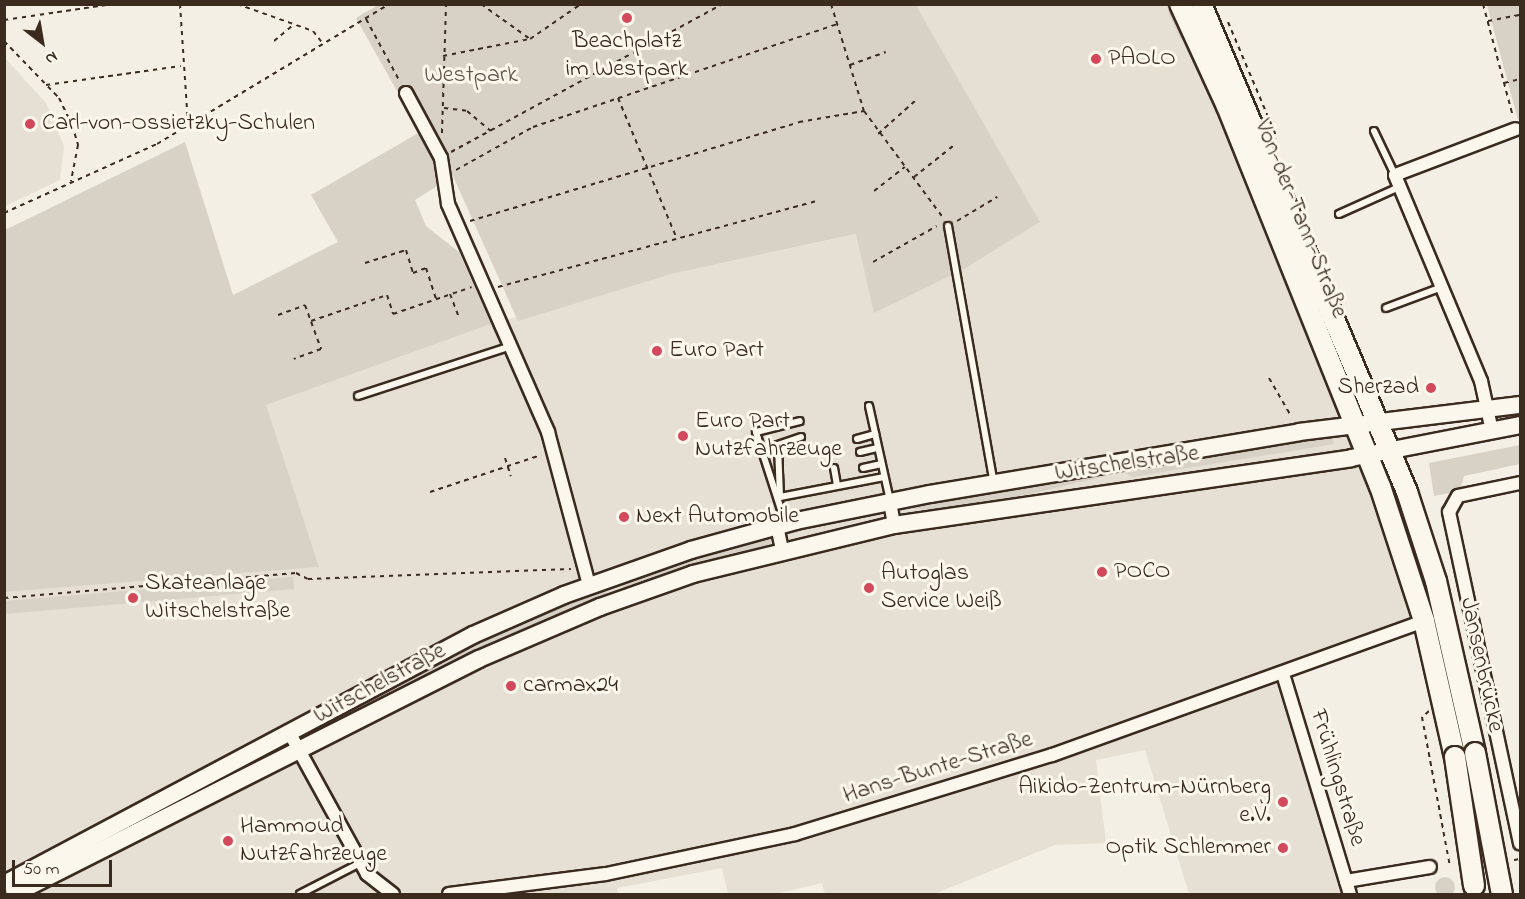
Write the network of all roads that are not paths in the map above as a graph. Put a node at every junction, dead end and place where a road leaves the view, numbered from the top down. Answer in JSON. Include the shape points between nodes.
{"nodes":[{"id":1,"x":1180,"y":4,"type":"edge"},
{"id":2,"x":1201,"y":4,"type":"edge"},
{"id":3,"x":406,"y":93,"type":"road end"},
{"id":4,"x":1516,"y":129,"type":"road end"},
{"id":5,"x":1374,"y":131,"type":"dead end"},
{"id":6,"x":1397,"y":181,"type":"junction"},
{"id":7,"x":1339,"y":214,"type":"dead end"},
{"id":8,"x":947,"y":224,"type":"road end"},
{"id":9,"x":1442,"y":287,"type":"junction"},
{"id":10,"x":1386,"y":308,"type":"dead end"},
{"id":11,"x":512,"y":346,"type":"junction"},
{"id":12,"x":358,"y":396,"type":"dead end"},
{"id":13,"x":1521,"y":405,"type":"edge"},
{"id":14,"x":869,"y":406,"type":"dead end"},
{"id":15,"x":1490,"y":410,"type":"junction"},
{"id":16,"x":800,"y":421,"type":"dead end"},
{"id":17,"x":1382,"y":424,"type":"junction"},
{"id":18,"x":1521,"y":425,"type":"edge"},
{"id":19,"x":1356,"y":426,"type":"junction"},
{"id":20,"x":1492,"y":430,"type":"junction"},
{"id":21,"x":875,"y":434,"type":"junction"},
{"id":22,"x":801,"y":437,"type":"dead end"},
{"id":23,"x":857,"y":439,"type":"dead end"},
{"id":24,"x":878,"y":448,"type":"junction"},
{"id":25,"x":860,"y":452,"type":"dead end"},
{"id":26,"x":1392,"y":452,"type":"junction"},
{"id":27,"x":1368,"y":455,"type":"junction"},
{"id":28,"x":1112,"y":464,"type":"junction"},
{"id":29,"x":882,"y":465,"type":"junction"},
{"id":30,"x":863,"y":468,"type":"dead end"},
{"id":31,"x":844,"y":472,"type":"dead end"},
{"id":32,"x":884,"y":477,"type":"junction"},
{"id":33,"x":994,"y":483,"type":"junction"},
{"id":34,"x":1521,"y":483,"type":"edge"},
{"id":35,"x":837,"y":485,"type":"junction"},
{"id":36,"x":1115,"y":489,"type":"junction"},
{"id":37,"x":780,"y":496,"type":"junction"},
{"id":38,"x":890,"y":502,"type":"junction"},
{"id":39,"x":781,"y":525,"type":"junction"},
{"id":40,"x":894,"y":525,"type":"junction"},
{"id":41,"x":782,"y":549,"type":"junction"},
{"id":42,"x":589,"y":585,"type":"junction"},
{"id":43,"x":1424,"y":621,"type":"junction"},
{"id":44,"x":1283,"y":674,"type":"junction"},
{"id":45,"x":289,"y":732,"type":"junction"},
{"id":46,"x":300,"y":753,"type":"junction"},
{"id":47,"x":153,"y":805,"type":"junction"},
{"id":48,"x":162,"y":822,"type":"junction"},
{"id":49,"x":1521,"y":843,"type":"edge"},
{"id":50,"x":361,"y":862,"type":"junction"},
{"id":51,"x":1430,"y":867,"type":"dead end"},
{"id":52,"x":1346,"y":881,"type":"junction"},
{"id":53,"x":4,"y":884,"type":"edge"},
{"id":54,"x":14,"y":894,"type":"edge"},
{"id":55,"x":300,"y":894,"type":"edge"},
{"id":56,"x":393,"y":894,"type":"edge"},
{"id":57,"x":448,"y":894,"type":"edge"},
{"id":58,"x":1350,"y":894,"type":"edge"},
{"id":59,"x":1475,"y":894,"type":"edge"},
{"id":60,"x":1502,"y":894,"type":"edge"}],
"edges":[{"from":1,"to":19,"type":"main road","name":"Von-der-Tann-Straße","via":[[1227,106]]},
{"from":2,"to":17,"type":"main road","name":"Von-der-Tann-Straße"},
{"from":3,"to":11,"type":"street","via":[[441,158],[448,175],[448,204]]},
{"from":4,"to":6,"type":"street"},
{"from":5,"to":6,"type":"lane"},
{"from":6,"to":7,"type":"lane"},
{"from":6,"to":9,"type":"street"},
{"from":8,"to":33,"type":"lane"},
{"from":9,"to":10,"type":"lane"},
{"from":9,"to":15,"type":"street"},
{"from":11,"to":12,"type":"lane"},
{"from":11,"to":42,"type":"street","via":[[555,451]]},
{"from":13,"to":15,"type":"street","name":"Witschelstraße"},
{"from":14,"to":21,"type":"lane"},
{"from":15,"to":17,"type":"street","name":"Witschelstraße"},
{"from":15,"to":20,"type":"street"},
{"from":16,"to":37,"type":"lane","via":[[756,432],[771,487]]},
{"from":17,"to":19,"type":"street","name":"Witschelstraße"},
{"from":17,"to":26,"type":"main road","name":"Von-der-Tann-Straße"},
{"from":18,"to":20,"type":"street","name":"Witschelstraße"},
{"from":19,"to":27,"type":"main road","name":"Von-der-Tann-Straße"},
{"from":19,"to":28,"type":"street","name":"Witschelstraße"},
{"from":20,"to":26,"type":"street","name":"Witschelstraße"},
{"from":21,"to":23,"type":"lane"},
{"from":21,"to":24,"type":"lane"},
{"from":22,"to":37,"type":"lane","via":[[777,449],[783,483]]},
{"from":24,"to":25,"type":"lane"},
{"from":24,"to":29,"type":"lane"},
{"from":26,"to":27,"type":"street","name":"Witschelstraße"},
{"from":26,"to":60,"type":"main road","name":"Jansenbrücke","bridge":true,"via":[[1436,581]]},
{"from":27,"to":36,"type":"street","name":"Witschelstraße"},
{"from":27,"to":43,"type":"main road","name":"Jansenbrücke"},
{"from":28,"to":33,"type":"street","name":"Witschelstraße"},
{"from":28,"to":36,"type":"street"},
{"from":29,"to":30,"type":"lane"},
{"from":29,"to":32,"type":"lane"},
{"from":31,"to":35,"type":"lane","via":[[835,471]]},
{"from":32,"to":35,"type":"lane"},
{"from":32,"to":38,"type":"lane"},
{"from":33,"to":38,"type":"street","name":"Witschelstraße"},
{"from":34,"to":49,"type":"street","via":[[1458,496],[1449,512]]},
{"from":35,"to":37,"type":"lane"},
{"from":36,"to":40,"type":"street","name":"Witschelstraße"},
{"from":37,"to":39,"type":"lane"},
{"from":38,"to":39,"type":"street","name":"Witschelstraße"},
{"from":38,"to":40,"type":"street"},
{"from":39,"to":41,"type":"street"},
{"from":39,"to":42,"type":"street","name":"Witschelstraße"},
{"from":40,"to":41,"type":"street","name":"Witschelstraße"},
{"from":41,"to":46,"type":"street","name":"Witschelstraße","via":[[659,585],[548,628]]},
{"from":42,"to":45,"type":"street","name":"Witschelstraße","via":[[473,635]]},
{"from":43,"to":44,"type":"street","name":"Hans-Bunte-Straße"},
{"from":43,"to":59,"type":"main road","name":"Jansenbrücke","bridge":true,"via":[[1446,707]]},
{"from":44,"to":52,"type":"street","name":"Frühlingstraße"},
{"from":44,"to":57,"type":"street","name":"Hans-Bunte-Straße","via":[[1052,755],[795,834],[606,874]]},
{"from":45,"to":46,"type":"street"},
{"from":45,"to":47,"type":"street","name":"Witschelstraße"},
{"from":46,"to":48,"type":"street","name":"Witschelstraße"},
{"from":46,"to":50,"type":"street"},
{"from":47,"to":48,"type":"lane"},
{"from":47,"to":53,"type":"street","name":"Witschelstraße"},
{"from":48,"to":54,"type":"street","name":"Witschelstraße"},
{"from":50,"to":55,"type":"lane"},
{"from":50,"to":56,"type":"street","via":[[378,886]]},
{"from":51,"to":52,"type":"street"},
{"from":52,"to":58,"type":"street","name":"Frühlingstraße"}]}
